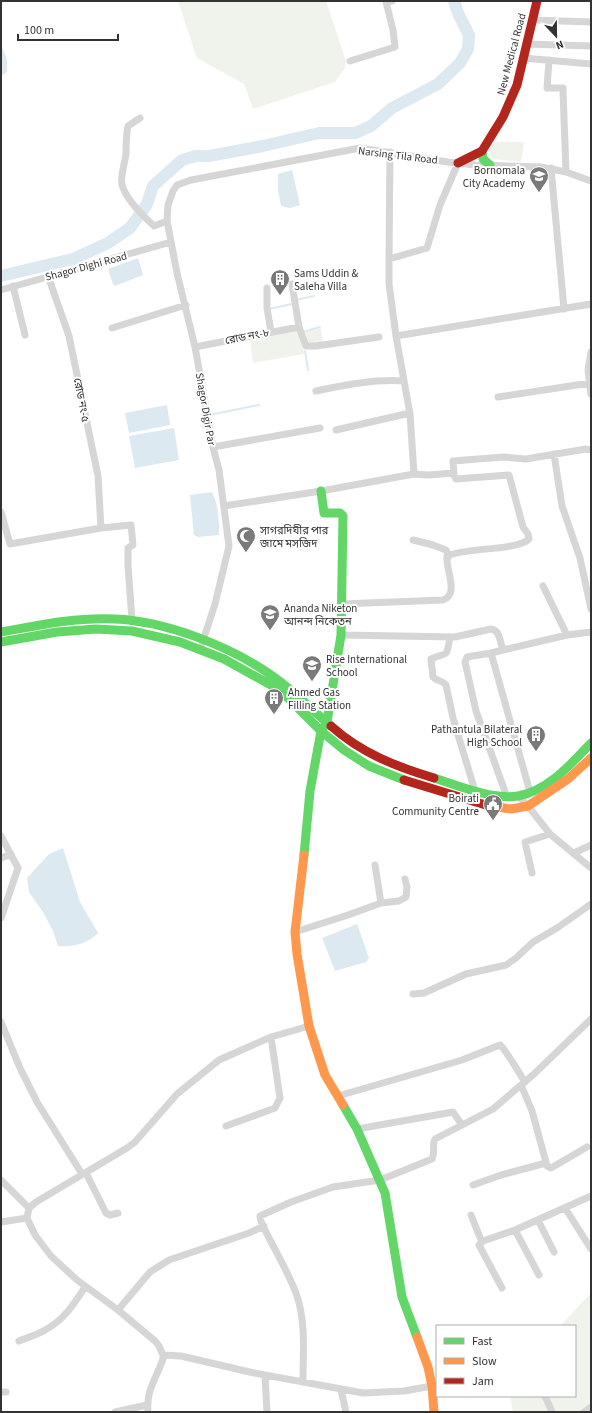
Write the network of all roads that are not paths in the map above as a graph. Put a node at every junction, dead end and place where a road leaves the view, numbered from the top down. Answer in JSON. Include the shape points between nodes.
{"nodes":[{"id":1,"x":392,"y":1,"type":"edge"},
{"id":2,"x":538,"y":1,"type":"edge"},
{"id":3,"x":533,"y":20,"type":"junction"},
{"id":4,"x":591,"y":22,"type":"edge"},
{"id":5,"x":527,"y":44,"type":"junction"},
{"id":6,"x":591,"y":46,"type":"edge"},
{"id":7,"x":523,"y":58,"type":"junction"},
{"id":8,"x":548,"y":60,"type":"junction"},
{"id":9,"x":350,"y":62,"type":"dead end"},
{"id":10,"x":591,"y":64,"type":"edge"},
{"id":11,"x":140,"y":118,"type":"dead end"},
{"id":12,"x":482,"y":151,"type":"junction"},
{"id":13,"x":390,"y":152,"type":"junction"},
{"id":14,"x":458,"y":163,"type":"junction"},
{"id":15,"x":490,"y":165,"type":"junction"},
{"id":16,"x":551,"y":168,"type":"junction"},
{"id":17,"x":566,"y":172,"type":"junction"},
{"id":18,"x":591,"y":181,"type":"edge"},
{"id":19,"x":183,"y":182,"type":"joint"},
{"id":20,"x":167,"y":221,"type":"junction"},
{"id":21,"x":171,"y":242,"type":"junction"},
{"id":22,"x":389,"y":259,"type":"junction"},
{"id":23,"x":48,"y":276,"type":"junction"},
{"id":24,"x":292,"y":284,"type":"dead end"},
{"id":25,"x":13,"y":286,"type":"junction"},
{"id":26,"x":266,"y":288,"type":"dead end"},
{"id":27,"x":1,"y":290,"type":"edge"},
{"id":28,"x":591,"y":304,"type":"edge"},
{"id":29,"x":186,"y":305,"type":"junction"},
{"id":30,"x":564,"y":309,"type":"junction"},
{"id":31,"x":299,"y":327,"type":"junction"},
{"id":32,"x":112,"y":328,"type":"dead end"},
{"id":33,"x":271,"y":332,"type":"junction"},
{"id":34,"x":25,"y":335,"type":"dead end"},
{"id":35,"x":396,"y":336,"type":"junction"},
{"id":36,"x":379,"y":337,"type":"dead end"},
{"id":37,"x":195,"y":347,"type":"junction"},
{"id":38,"x":591,"y":352,"type":"edge"},
{"id":39,"x":404,"y":381,"type":"junction"},
{"id":40,"x":590,"y":383,"type":"junction"},
{"id":41,"x":316,"y":391,"type":"dead end"},
{"id":42,"x":591,"y":394,"type":"edge"},
{"id":43,"x":498,"y":397,"type":"dead end"},
{"id":44,"x":410,"y":413,"type":"junction"},
{"id":45,"x":320,"y":428,"type":"dead end"},
{"id":46,"x":336,"y":430,"type":"dead end"},
{"id":47,"x":213,"y":447,"type":"junction"},
{"id":48,"x":591,"y":450,"type":"edge"},
{"id":49,"x":554,"y":454,"type":"junction"},
{"id":50,"x":414,"y":474,"type":"junction"},
{"id":51,"x":453,"y":474,"type":"junction"},
{"id":52,"x":321,"y":491,"type":"junction"},
{"id":53,"x":224,"y":506,"type":"junction"},
{"id":54,"x":1,"y":512,"type":"edge"},
{"id":55,"x":101,"y":528,"type":"junction"},
{"id":56,"x":413,"y":540,"type":"dead end"},
{"id":57,"x":448,"y":556,"type":"junction"},
{"id":58,"x":543,"y":586,"type":"dead end"},
{"id":59,"x":342,"y":604,"type":"junction"},
{"id":60,"x":591,"y":609,"type":"edge"},
{"id":61,"x":132,"y":620,"type":"junction"},
{"id":62,"x":1,"y":632,"type":"edge"},
{"id":63,"x":591,"y":632,"type":"edge"},
{"id":64,"x":341,"y":635,"type":"junction"},
{"id":65,"x":567,"y":635,"type":"junction"},
{"id":66,"x":450,"y":637,"type":"junction"},
{"id":67,"x":204,"y":640,"type":"junction"},
{"id":68,"x":1,"y":642,"type":"edge"},
{"id":69,"x":200,"y":650,"type":"junction"},
{"id":70,"x":503,"y":650,"type":"junction"},
{"id":71,"x":491,"y":654,"type":"junction"},
{"id":72,"x":327,"y":722,"type":"junction"},
{"id":73,"x":321,"y":731,"type":"junction"},
{"id":74,"x":591,"y":743,"type":"edge"},
{"id":75,"x":591,"y":758,"type":"edge"},
{"id":76,"x":475,"y":790,"type":"junction"},
{"id":77,"x":530,"y":792,"type":"junction"},
{"id":78,"x":518,"y":796,"type":"junction"},
{"id":79,"x":507,"y":797,"type":"junction"},
{"id":80,"x":528,"y":806,"type":"junction"},
{"id":81,"x":550,"y":834,"type":"junction"},
{"id":82,"x":1,"y":836,"type":"edge"},
{"id":83,"x":591,"y":845,"type":"edge"},
{"id":84,"x":574,"y":853,"type":"junction"},
{"id":85,"x":11,"y":854,"type":"junction"},
{"id":86,"x":1,"y":858,"type":"edge"},
{"id":87,"x":375,"y":865,"type":"dead end"},
{"id":88,"x":591,"y":868,"type":"edge"},
{"id":89,"x":532,"y":873,"type":"dead end"},
{"id":90,"x":405,"y":879,"type":"dead end"},
{"id":91,"x":381,"y":903,"type":"junction"},
{"id":92,"x":591,"y":904,"type":"edge"},
{"id":93,"x":1,"y":918,"type":"edge"},
{"id":94,"x":295,"y":932,"type":"junction"},
{"id":95,"x":413,"y":994,"type":"dead end"},
{"id":96,"x":591,"y":1020,"type":"edge"},
{"id":97,"x":1,"y":1022,"type":"edge"},
{"id":98,"x":310,"y":1026,"type":"junction"},
{"id":99,"x":271,"y":1037,"type":"junction"},
{"id":100,"x":523,"y":1083,"type":"junction"},
{"id":101,"x":338,"y":1096,"type":"junction"},
{"id":102,"x":462,"y":1125,"type":"junction"},
{"id":103,"x":226,"y":1126,"type":"dead end"},
{"id":104,"x":357,"y":1129,"type":"junction"},
{"id":105,"x":587,"y":1147,"type":"dead end"},
{"id":106,"x":546,"y":1163,"type":"junction"},
{"id":107,"x":84,"y":1173,"type":"junction"},
{"id":108,"x":1,"y":1180,"type":"edge"},
{"id":109,"x":380,"y":1180,"type":"junction"},
{"id":110,"x":473,"y":1185,"type":"dead end"},
{"id":111,"x":591,"y":1196,"type":"edge"},
{"id":112,"x":29,"y":1208,"type":"junction"},
{"id":113,"x":565,"y":1208,"type":"junction"},
{"id":114,"x":118,"y":1213,"type":"dead end"},
{"id":115,"x":471,"y":1215,"type":"dead end"},
{"id":116,"x":27,"y":1218,"type":"junction"},
{"id":117,"x":538,"y":1220,"type":"junction"},
{"id":118,"x":1,"y":1222,"type":"edge"},
{"id":119,"x":264,"y":1226,"type":"junction"},
{"id":120,"x":515,"y":1230,"type":"junction"},
{"id":121,"x":483,"y":1241,"type":"junction"},
{"id":122,"x":591,"y":1250,"type":"edge"},
{"id":123,"x":554,"y":1252,"type":"dead end"},
{"id":124,"x":539,"y":1275,"type":"dead end"},
{"id":125,"x":85,"y":1286,"type":"junction"},
{"id":126,"x":502,"y":1288,"type":"dead end"},
{"id":127,"x":118,"y":1310,"type":"junction"},
{"id":128,"x":19,"y":1341,"type":"dead end"},
{"id":129,"x":163,"y":1355,"type":"junction"},
{"id":130,"x":265,"y":1375,"type":"junction"},
{"id":131,"x":303,"y":1381,"type":"junction"},
{"id":132,"x":432,"y":1386,"type":"junction"},
{"id":133,"x":341,"y":1390,"type":"junction"},
{"id":134,"x":545,"y":1397,"type":"edge"},
{"id":135,"x":591,"y":1407,"type":"edge"},
{"id":136,"x":147,"y":1408,"type":"edge"},
{"id":137,"x":115,"y":1412,"type":"edge"},
{"id":138,"x":266,"y":1412,"type":"edge"},
{"id":139,"x":346,"y":1412,"type":"edge"},
{"id":140,"x":434,"y":1412,"type":"edge"},
{"id":141,"x":552,"y":1412,"type":"edge"},
{"id":142,"x":584,"y":1412,"type":"edge"}],
"edges":[{"from":1,"to":9,"type":"street","via":[[386,2],[395,47]]},
{"from":2,"to":3,"type":"main road","name":"New Medical Road"},
{"from":3,"to":4,"type":"street"},
{"from":3,"to":5,"type":"main road","name":"New Medical Road"},
{"from":5,"to":6,"type":"street"},
{"from":5,"to":7,"type":"main road","name":"New Medical Road"},
{"from":7,"to":8,"type":"street"},
{"from":7,"to":12,"type":"main road","name":"New Medical Road","via":[[509,105],[499,126]]},
{"from":8,"to":10,"type":"street"},
{"from":8,"to":17,"type":"street","via":[[548,88],[563,88]]},
{"from":11,"to":20,"type":"street","via":[[128,126],[122,184],[135,206],[154,226]]},
{"from":12,"to":14,"type":"main road","name":"New Medical Road"},
{"from":12,"to":15,"type":"main road","via":[[483,160]]},
{"from":13,"to":14,"type":"street","name":"Narsing Tila Road"},
{"from":13,"to":19,"type":"street","name":"Narsing Tila Road","via":[[360,148]]},
{"from":13,"to":22,"type":"street"},
{"from":14,"to":15,"type":"street","name":"Narsing Tila Road"},
{"from":14,"to":22,"type":"street","via":[[440,206],[427,248]]},
{"from":15,"to":16,"type":"street","name":"Narsing Tila Road"},
{"from":16,"to":17,"type":"street","name":"Narsing Tila Road"},
{"from":16,"to":30,"type":"street"},
{"from":17,"to":18,"type":"street","name":"Narsing Tila Road"},
{"from":19,"to":20,"type":"street","name":"Shagor Digir Par","via":[[173,191],[168,204]]},
{"from":20,"to":21,"type":"street","name":"Shagor Digir Par"},
{"from":21,"to":23,"type":"street","name":"Shagor Dighi Road"},
{"from":21,"to":29,"type":"street","name":"Shagor Digir Par"},
{"from":22,"to":35,"type":"street","via":[[388,284]]},
{"from":23,"to":25,"type":"street","name":"Shagor Dighi Road"},
{"from":23,"to":55,"type":"street","name":"রোড নং-৫","via":[[69,336],[98,476]]},
{"from":24,"to":31,"type":"street"},
{"from":25,"to":27,"type":"street","name":"Shagor Dighi Road"},
{"from":25,"to":34,"type":"street"},
{"from":26,"to":33,"type":"street"},
{"from":28,"to":30,"type":"street"},
{"from":29,"to":32,"type":"street"},
{"from":29,"to":37,"type":"street","name":"Shagor Digir Par"},
{"from":30,"to":35,"type":"street"},
{"from":31,"to":33,"type":"street","name":"রোড নং-৮"},
{"from":31,"to":36,"type":"street","via":[[306,346]]},
{"from":33,"to":37,"type":"street","name":"রোড নং-৮"},
{"from":35,"to":39,"type":"street"},
{"from":37,"to":47,"type":"street","name":"Shagor Digir Par"},
{"from":38,"to":40,"type":"street","via":[[588,370]]},
{"from":39,"to":41,"type":"street","via":[[356,383]]},
{"from":39,"to":44,"type":"street"},
{"from":40,"to":42,"type":"street"},
{"from":40,"to":43,"type":"street"},
{"from":44,"to":46,"type":"street"},
{"from":44,"to":50,"type":"street"},
{"from":45,"to":47,"type":"street"},
{"from":47,"to":53,"type":"street","name":"Shagor Digir Par"},
{"from":48,"to":49,"type":"street"},
{"from":49,"to":51,"type":"street","via":[[526,459],[502,457],[453,461]]},
{"from":49,"to":60,"type":"street","via":[[562,506],[580,558]]},
{"from":50,"to":51,"type":"street"},
{"from":50,"to":52,"type":"street"},
{"from":51,"to":57,"type":"street","via":[[456,479],[509,475],[522,527],[529,539],[506,546],[471,550]]},
{"from":52,"to":53,"type":"street"},
{"from":52,"to":59,"type":"main road","via":[[324,513],[340,513],[343,516]]},
{"from":53,"to":67,"type":"street","name":"Shagor Digir Par","via":[[229,546]]},
{"from":54,"to":55,"type":"street","via":[[10,544]]},
{"from":55,"to":61,"type":"street","via":[[129,525],[132,527],[133,545],[128,548]]},
{"from":56,"to":57,"type":"street","via":[[446,550]]},
{"from":57,"to":59,"type":"street","via":[[451,592],[447,599]]},
{"from":58,"to":65,"type":"street"},
{"from":59,"to":64,"type":"main road"},
{"from":61,"to":62,"type":"main road","via":[[98,619],[45,624]]},
{"from":61,"to":67,"type":"main road"},
{"from":63,"to":65,"type":"street"},
{"from":64,"to":66,"type":"street"},
{"from":64,"to":72,"type":"main road"},
{"from":65,"to":70,"type":"street"},
{"from":66,"to":70,"type":"street","via":[[495,629]]},
{"from":66,"to":76,"type":"street","via":[[447,653],[431,659],[433,677],[446,685],[452,718]]},
{"from":67,"to":69,"type":"street","name":"Shagor Digir Par"},
{"from":67,"to":72,"type":"main road","via":[[259,667],[294,692]]},
{"from":68,"to":69,"type":"main road","via":[[57,632],[96,629],[132,631],[180,642]]},
{"from":69,"to":73,"type":"main road","via":[[224,658],[269,684],[288,698]]},
{"from":70,"to":71,"type":"street"},
{"from":71,"to":77,"type":"street"},
{"from":71,"to":79,"type":"street","via":[[465,659],[476,711]]},
{"from":72,"to":73,"type":"main road"},
{"from":72,"to":76,"type":"main road","via":[[378,758]]},
{"from":73,"to":80,"type":"main road","via":[[369,766],[414,784],[489,806],[510,809]]},
{"from":73,"to":94,"type":"main road","via":[[310,791]]},
{"from":74,"to":77,"type":"main road","via":[[548,782]]},
{"from":75,"to":80,"type":"main road"},
{"from":76,"to":79,"type":"main road"},
{"from":77,"to":78,"type":"main road"},
{"from":78,"to":79,"type":"main road"},
{"from":78,"to":80,"type":"street"},
{"from":80,"to":81,"type":"street"},
{"from":81,"to":84,"type":"street"},
{"from":81,"to":89,"type":"street","via":[[525,842]]},
{"from":82,"to":85,"type":"street"},
{"from":83,"to":84,"type":"street"},
{"from":84,"to":88,"type":"street"},
{"from":85,"to":86,"type":"street"},
{"from":85,"to":93,"type":"street","via":[[18,868]]},
{"from":87,"to":91,"type":"street"},
{"from":90,"to":91,"type":"street","via":[[406,897],[399,901]]},
{"from":91,"to":94,"type":"street"},
{"from":92,"to":95,"type":"street","via":[[533,942],[506,965],[466,974],[424,993]]},
{"from":94,"to":98,"type":"main road"},
{"from":96,"to":100,"type":"street"},
{"from":97,"to":107,"type":"street","via":[[37,1102]]},
{"from":98,"to":99,"type":"street"},
{"from":98,"to":101,"type":"main road","via":[[325,1075]]},
{"from":99,"to":103,"type":"street","via":[[280,1098],[275,1108]]},
{"from":99,"to":107,"type":"street","via":[[219,1060],[177,1094],[135,1142]]},
{"from":100,"to":101,"type":"street","via":[[500,1045],[462,1060]]},
{"from":100,"to":102,"type":"street","via":[[493,1109]]},
{"from":100,"to":106,"type":"street"},
{"from":101,"to":104,"type":"main road"},
{"from":102,"to":104,"type":"street","via":[[453,1112]]},
{"from":102,"to":109,"type":"street","via":[[435,1139],[435,1154],[432,1159]]},
{"from":104,"to":109,"type":"main road"},
{"from":105,"to":106,"type":"street","via":[[551,1168]]},
{"from":106,"to":110,"type":"street"},
{"from":107,"to":112,"type":"street","via":[[44,1196]]},
{"from":107,"to":114,"type":"street","via":[[106,1213]]},
{"from":108,"to":112,"type":"street"},
{"from":109,"to":119,"type":"street","via":[[333,1187],[291,1202],[260,1216]]},
{"from":109,"to":132,"type":"main road","via":[[385,1193],[402,1296],[428,1367]]},
{"from":111,"to":113,"type":"street"},
{"from":112,"to":116,"type":"street"},
{"from":113,"to":117,"type":"street"},
{"from":113,"to":122,"type":"street"},
{"from":115,"to":121,"type":"street"},
{"from":116,"to":118,"type":"street"},
{"from":116,"to":125,"type":"street","via":[[35,1235],[52,1256]]},
{"from":117,"to":120,"type":"street"},
{"from":117,"to":123,"type":"street"},
{"from":119,"to":127,"type":"street","via":[[169,1260],[150,1272]]},
{"from":119,"to":131,"type":"street","via":[[297,1296],[303,1318]]},
{"from":120,"to":121,"type":"street"},
{"from":120,"to":124,"type":"street"},
{"from":121,"to":126,"type":"street","via":[[478,1245]]},
{"from":125,"to":127,"type":"street"},
{"from":125,"to":128,"type":"street","via":[[63,1316],[45,1330]]},
{"from":127,"to":129,"type":"street","via":[[155,1341]]},
{"from":129,"to":130,"type":"street","via":[[181,1356]]},
{"from":129,"to":136,"type":"street","via":[[162,1363],[149,1388]]},
{"from":130,"to":131,"type":"street"},
{"from":130,"to":138,"type":"street"},
{"from":131,"to":133,"type":"street"},
{"from":132,"to":133,"type":"street","via":[[404,1391],[363,1393]]},
{"from":132,"to":140,"type":"main road"},
{"from":133,"to":139,"type":"street"},
{"from":134,"to":141,"type":"street"},
{"from":135,"to":142,"type":"street"},
{"from":136,"to":137,"type":"street"}]}
